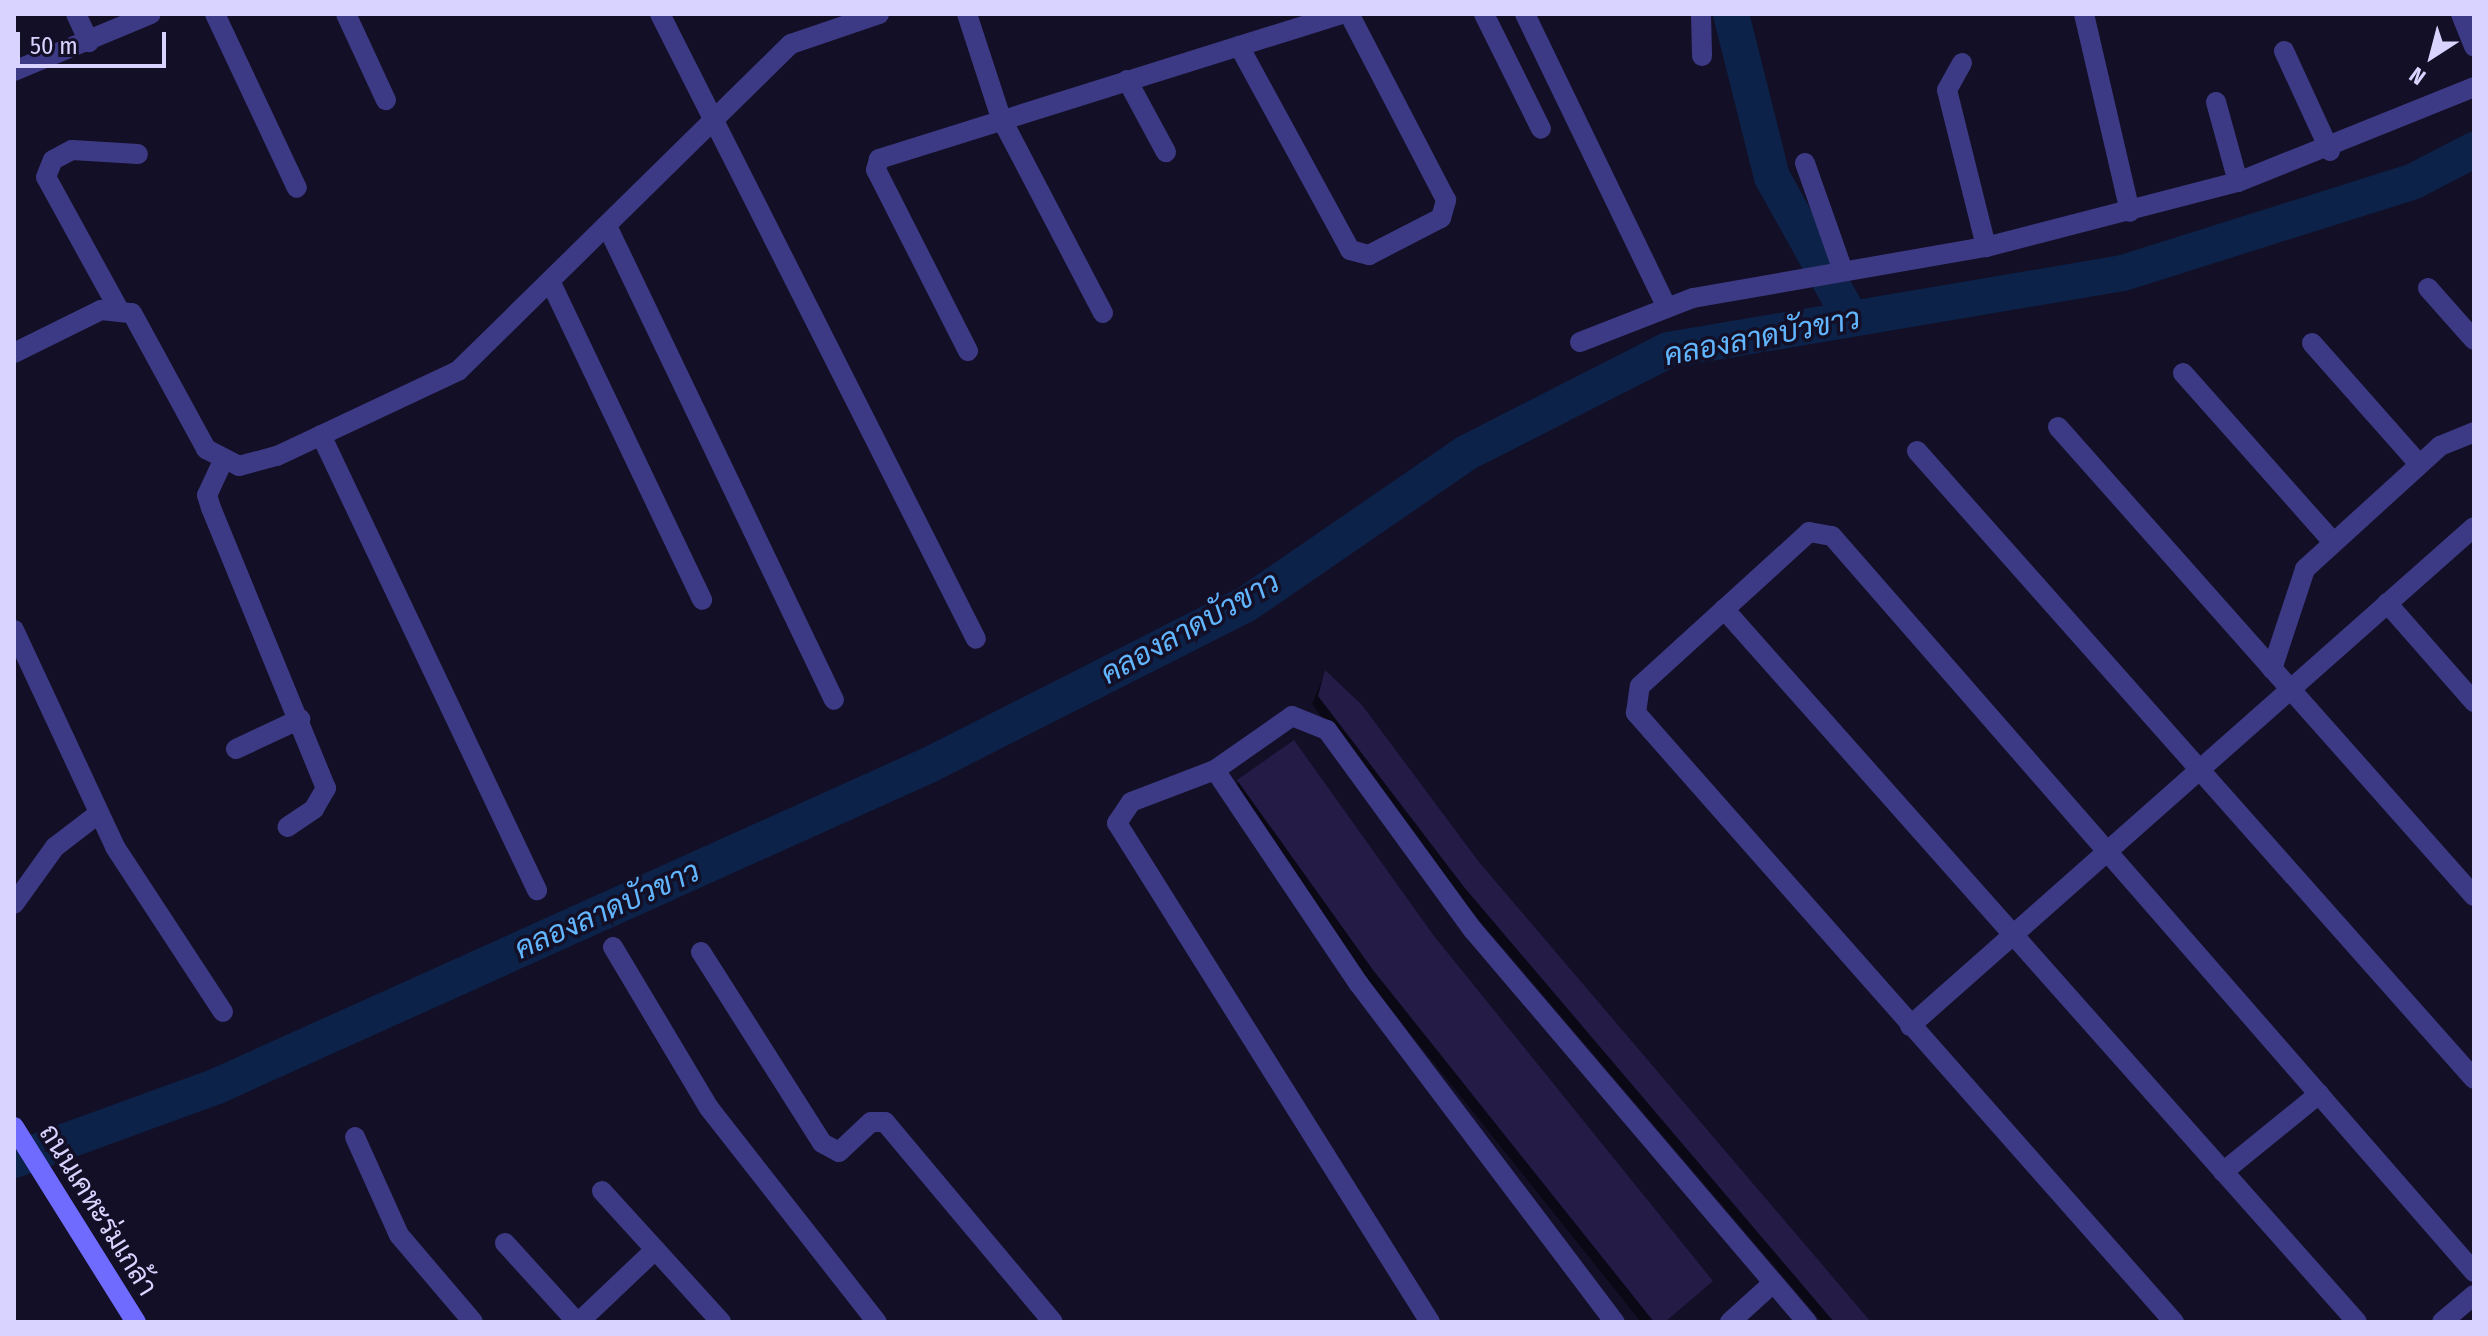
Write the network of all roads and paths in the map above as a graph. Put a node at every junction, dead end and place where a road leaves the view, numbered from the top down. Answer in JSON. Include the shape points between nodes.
{"nodes":[{"id":1,"x":76,"y":14,"type":"edge"},
{"id":2,"x":151,"y":14,"type":"edge"},
{"id":3,"x":215,"y":14,"type":"edge"},
{"id":4,"x":346,"y":14,"type":"edge"},
{"id":5,"x":660,"y":14,"type":"edge"},
{"id":6,"x":879,"y":14,"type":"edge"},
{"id":7,"x":1342,"y":14,"type":"edge"},
{"id":8,"x":1349,"y":14,"type":"edge"},
{"id":9,"x":1484,"y":14,"type":"edge"},
{"id":10,"x":1525,"y":14,"type":"edge"},
{"id":11,"x":1701,"y":14,"type":"edge"},
{"id":12,"x":2084,"y":14,"type":"edge"},
{"id":13,"x":2461,"y":14,"type":"edge"},
{"id":14,"x":969,"y":18,"type":"edge"},
{"id":15,"x":89,"y":42,"type":"junction"},
{"id":16,"x":1239,"y":46,"type":"junction"},
{"id":17,"x":2474,"y":46,"type":"edge"},
{"id":18,"x":2284,"y":51,"type":"dead end"},
{"id":19,"x":1702,"y":56,"type":"dead end"},
{"id":20,"x":1962,"y":63,"type":"dead end"},
{"id":21,"x":14,"y":71,"type":"edge"},
{"id":22,"x":1127,"y":80,"type":"junction"},
{"id":23,"x":2474,"y":87,"type":"edge"},
{"id":24,"x":386,"y":100,"type":"dead end"},
{"id":25,"x":2216,"y":102,"type":"dead end"},
{"id":26,"x":1001,"y":118,"type":"junction"},
{"id":27,"x":715,"y":123,"type":"junction"},
{"id":28,"x":1541,"y":129,"type":"dead end"},
{"id":29,"x":2330,"y":151,"type":"junction"},
{"id":30,"x":1166,"y":152,"type":"dead end"},
{"id":31,"x":138,"y":154,"type":"dead end"},
{"id":32,"x":1805,"y":163,"type":"dead end"},
{"id":33,"x":2238,"y":182,"type":"junction"},
{"id":34,"x":297,"y":188,"type":"dead end"},
{"id":35,"x":2130,"y":212,"type":"junction"},
{"id":36,"x":608,"y":228,"type":"junction"},
{"id":37,"x":1986,"y":247,"type":"junction"},
{"id":38,"x":1848,"y":267,"type":"junction"},
{"id":39,"x":551,"y":283,"type":"junction"},
{"id":40,"x":2428,"y":288,"type":"dead end"},
{"id":41,"x":118,"y":308,"type":"junction"},
{"id":42,"x":1667,"y":308,"type":"junction"},
{"id":43,"x":1103,"y":313,"type":"dead end"},
{"id":44,"x":2474,"y":340,"type":"edge"},
{"id":45,"x":1580,"y":342,"type":"dead end"},
{"id":46,"x":2312,"y":343,"type":"dead end"},
{"id":47,"x":968,"y":351,"type":"dead end"},
{"id":48,"x":14,"y":353,"type":"edge"},
{"id":49,"x":2183,"y":373,"type":"dead end"},
{"id":50,"x":2058,"y":427,"type":"dead end"},
{"id":51,"x":2474,"y":432,"type":"edge"},
{"id":52,"x":321,"y":435,"type":"junction"},
{"id":53,"x":1917,"y":451,"type":"dead end"},
{"id":54,"x":222,"y":463,"type":"junction"},
{"id":55,"x":2419,"y":464,"type":"junction"},
{"id":56,"x":2474,"y":527,"type":"edge"},
{"id":57,"x":2332,"y":541,"type":"junction"},
{"id":58,"x":702,"y":600,"type":"dead end"},
{"id":59,"x":2387,"y":603,"type":"junction"},
{"id":60,"x":1724,"y":609,"type":"junction"},
{"id":61,"x":14,"y":630,"type":"edge"},
{"id":62,"x":976,"y":639,"type":"dead end"},
{"id":63,"x":2272,"y":669,"type":"junction"},
{"id":64,"x":2288,"y":688,"type":"junction"},
{"id":65,"x":834,"y":700,"type":"dead end"},
{"id":66,"x":2474,"y":702,"type":"edge"},
{"id":67,"x":300,"y":719,"type":"junction"},
{"id":68,"x":236,"y":749,"type":"dead end"},
{"id":69,"x":2198,"y":767,"type":"junction"},
{"id":70,"x":1215,"y":770,"type":"junction"},
{"id":71,"x":98,"y":814,"type":"junction"},
{"id":72,"x":287,"y":827,"type":"dead end"},
{"id":73,"x":2105,"y":849,"type":"junction"},
{"id":74,"x":537,"y":890,"type":"dead end"},
{"id":75,"x":2474,"y":896,"type":"edge"},
{"id":76,"x":14,"y":904,"type":"edge"},
{"id":77,"x":2010,"y":934,"type":"junction"},
{"id":78,"x":613,"y":947,"type":"dead end"},
{"id":79,"x":701,"y":952,"type":"dead end"},
{"id":80,"x":223,"y":1012,"type":"dead end"},
{"id":81,"x":1910,"y":1026,"type":"junction"},
{"id":82,"x":2474,"y":1079,"type":"edge"},
{"id":83,"x":2319,"y":1094,"type":"junction"},
{"id":84,"x":14,"y":1127,"type":"edge"},
{"id":85,"x":355,"y":1137,"type":"dead end"},
{"id":86,"x":2223,"y":1172,"type":"junction"},
{"id":87,"x":602,"y":1191,"type":"dead end"},
{"id":88,"x":505,"y":1243,"type":"dead end"},
{"id":89,"x":655,"y":1250,"type":"junction"},
{"id":90,"x":2474,"y":1272,"type":"edge"},
{"id":91,"x":1773,"y":1283,"type":"junction"},
{"id":92,"x":2474,"y":1295,"type":"edge"},
{"id":93,"x":136,"y":1322,"type":"edge"},
{"id":94,"x":473,"y":1322,"type":"edge"},
{"id":95,"x":578,"y":1322,"type":"edge"},
{"id":96,"x":721,"y":1322,"type":"edge"},
{"id":97,"x":877,"y":1322,"type":"edge"},
{"id":98,"x":1053,"y":1322,"type":"edge"},
{"id":99,"x":1430,"y":1322,"type":"edge"},
{"id":100,"x":1615,"y":1322,"type":"edge"},
{"id":101,"x":1730,"y":1322,"type":"edge"},
{"id":102,"x":1807,"y":1322,"type":"edge"},
{"id":103,"x":2174,"y":1322,"type":"edge"},
{"id":104,"x":2357,"y":1322,"type":"edge"},
{"id":105,"x":2442,"y":1322,"type":"edge"}],
"edges":[{"from":1,"to":15,"type":"street"},
{"from":2,"to":15,"type":"street"},
{"from":3,"to":34,"type":"street"},
{"from":4,"to":24,"type":"street"},
{"from":5,"to":27,"type":"street"},
{"from":6,"to":27,"type":"street","via":[[791,44]]},
{"from":7,"to":16,"type":"street"},
{"from":8,"to":16,"type":"street","via":[[1446,200],[1441,218],[1369,255],[1350,250]]},
{"from":9,"to":28,"type":"street"},
{"from":10,"to":42,"type":"street"},
{"from":11,"to":19,"type":"street"},
{"from":12,"to":35,"type":"street"},
{"from":13,"to":17,"type":"street"},
{"from":14,"to":26,"type":"street"},
{"from":15,"to":21,"type":"street"},
{"from":16,"to":22,"type":"street"},
{"from":18,"to":29,"type":"street"},
{"from":20,"to":37,"type":"street","via":[[1947,90]]},
{"from":22,"to":26,"type":"street"},
{"from":22,"to":30,"type":"street"},
{"from":23,"to":29,"type":"street"},
{"from":25,"to":33,"type":"street"},
{"from":26,"to":43,"type":"street"},
{"from":26,"to":47,"type":"street","via":[[887,152],[876,170]]},
{"from":27,"to":36,"type":"street"},
{"from":27,"to":62,"type":"street"},
{"from":29,"to":33,"type":"street"},
{"from":31,"to":41,"type":"street","via":[[72,150],[53,160],[46,177]]},
{"from":32,"to":38,"type":"street"},
{"from":33,"to":35,"type":"street"},
{"from":35,"to":37,"type":"street"},
{"from":36,"to":39,"type":"street"},
{"from":36,"to":65,"type":"street"},
{"from":37,"to":38,"type":"street"},
{"from":38,"to":42,"type":"street"},
{"from":39,"to":52,"type":"street","via":[[458,371]]},
{"from":39,"to":58,"type":"street"},
{"from":40,"to":44,"type":"street"},
{"from":41,"to":48,"type":"street"},
{"from":41,"to":54,"type":"street","via":[[143,322],[190,430]]},
{"from":42,"to":45,"type":"street"},
{"from":46,"to":55,"type":"street"},
{"from":49,"to":57,"type":"street"},
{"from":50,"to":63,"type":"street"},
{"from":51,"to":55,"type":"street"},
{"from":52,"to":54,"type":"street","via":[[277,456]]},
{"from":52,"to":74,"type":"street"},
{"from":53,"to":69,"type":"street"},
{"from":54,"to":67,"type":"street","via":[[207,495]]},
{"from":55,"to":57,"type":"street"},
{"from":56,"to":59,"type":"street"},
{"from":57,"to":63,"type":"street","via":[[2305,569]]},
{"from":59,"to":64,"type":"street"},
{"from":59,"to":66,"type":"street"},
{"from":60,"to":73,"type":"street","via":[[1809,532],[1832,536]]},
{"from":60,"to":77,"type":"street"},
{"from":60,"to":81,"type":"street","via":[[1640,686],[1636,713]]},
{"from":61,"to":71,"type":"street"},
{"from":63,"to":64,"type":"street"},
{"from":64,"to":69,"type":"street"},
{"from":64,"to":75,"type":"street"},
{"from":67,"to":68,"type":"street"},
{"from":67,"to":72,"type":"street","via":[[326,788],[314,809]]},
{"from":69,"to":73,"type":"street"},
{"from":69,"to":82,"type":"street"},
{"from":70,"to":91,"type":"street","via":[[1292,716],[1327,730],[1473,930]]},
{"from":70,"to":99,"type":"street","via":[[1131,802],[1117,823],[1122,837]]},
{"from":70,"to":100,"type":"street","via":[[1368,996]]},
{"from":71,"to":76,"type":"street","via":[[55,847]]},
{"from":71,"to":80,"type":"street"},
{"from":73,"to":77,"type":"street"},
{"from":73,"to":83,"type":"street"},
{"from":77,"to":81,"type":"street"},
{"from":77,"to":86,"type":"street"},
{"from":78,"to":97,"type":"street","via":[[709,1108]]},
{"from":79,"to":98,"type":"street","via":[[822,1143],[839,1152],[871,1122],[885,1122]]},
{"from":81,"to":103,"type":"street"},
{"from":83,"to":86,"type":"street"},
{"from":83,"to":90,"type":"street"},
{"from":84,"to":93,"type":"street","name":"ถนนเคหะร่มเกล้า"},
{"from":85,"to":94,"type":"street","via":[[399,1235]]},
{"from":86,"to":104,"type":"street"},
{"from":87,"to":89,"type":"street"},
{"from":88,"to":95,"type":"street"},
{"from":89,"to":95,"type":"street"},
{"from":89,"to":96,"type":"street"},
{"from":91,"to":101,"type":"street"},
{"from":91,"to":102,"type":"street"},
{"from":92,"to":105,"type":"street"}]}
